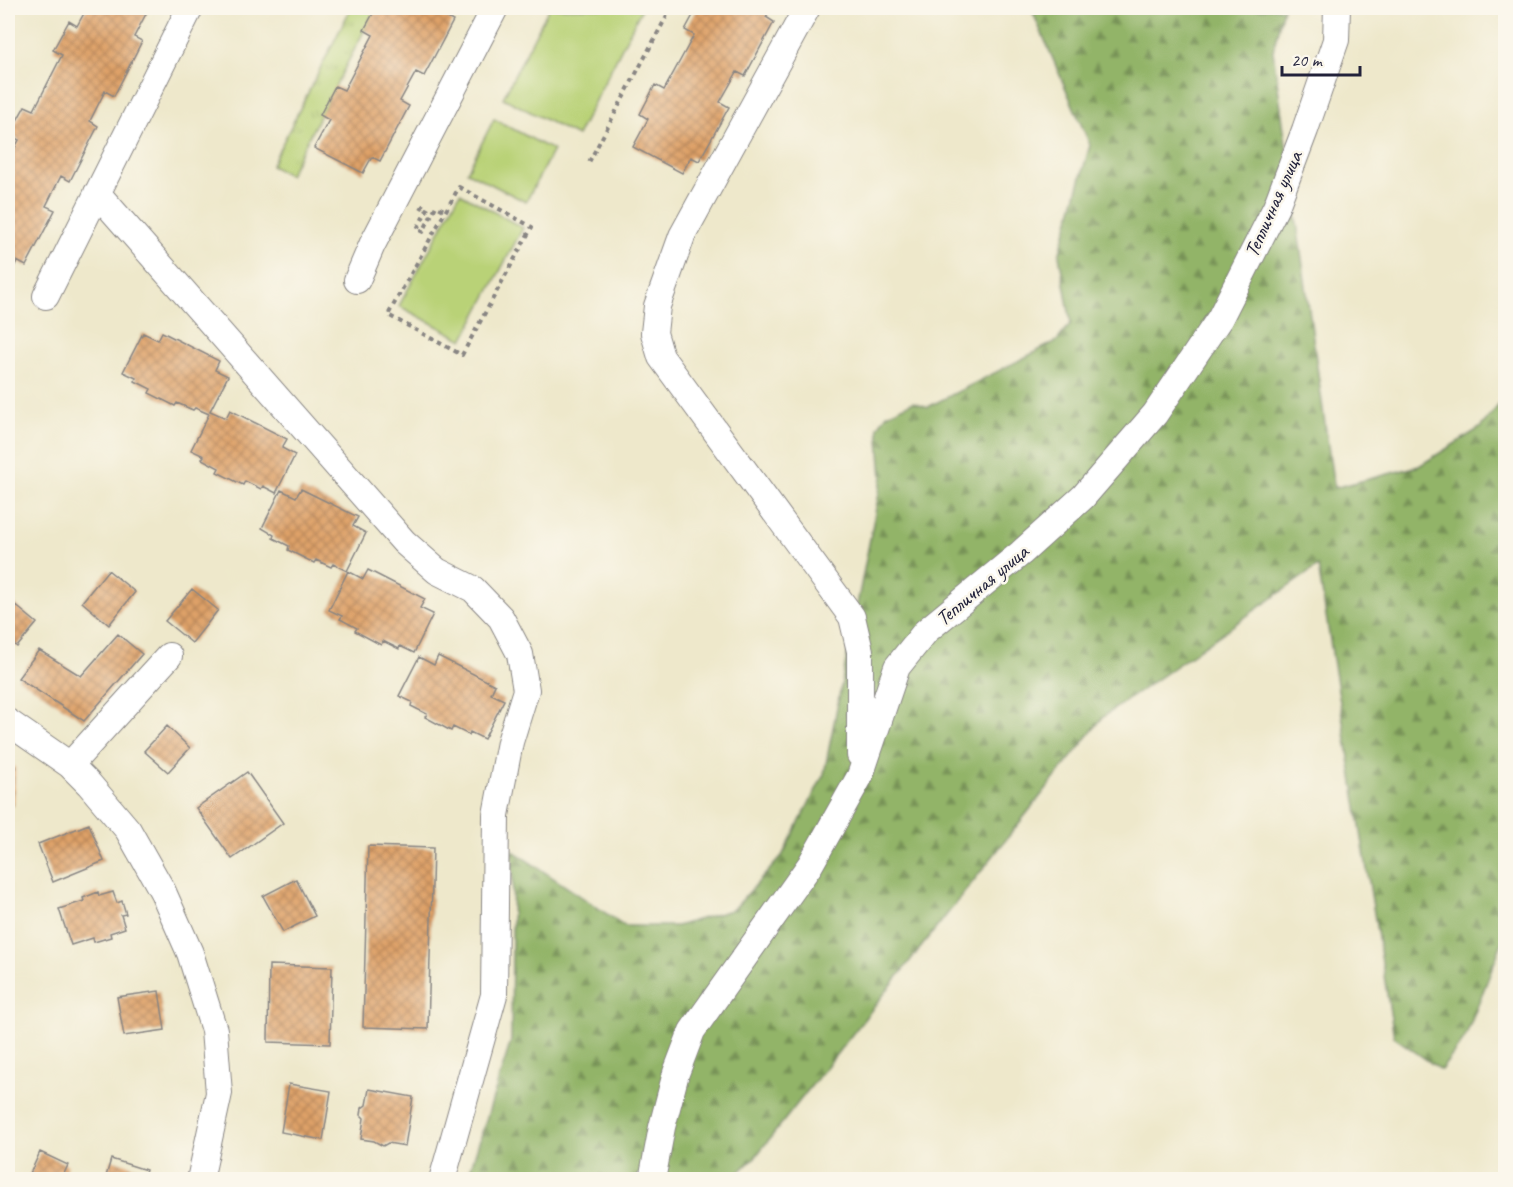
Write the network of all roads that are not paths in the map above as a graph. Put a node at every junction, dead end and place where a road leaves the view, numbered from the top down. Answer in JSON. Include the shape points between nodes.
{"nodes":[{"id":1,"x":190,"y":8,"type":"edge"},
{"id":2,"x":495,"y":8,"type":"edge"},
{"id":3,"x":807,"y":8,"type":"edge"},
{"id":4,"x":1337,"y":8,"type":"edge"},
{"id":5,"x":97,"y":193,"type":"junction"},
{"id":6,"x":357,"y":280,"type":"dead end"},
{"id":7,"x":45,"y":296,"type":"dead end"},
{"id":8,"x":169,"y":656,"type":"dead end"},
{"id":9,"x":8,"y":722,"type":"edge"},
{"id":10,"x":18,"y":738,"type":"edge"},
{"id":11,"x":70,"y":765,"type":"junction"},
{"id":12,"x":860,"y":776,"type":"junction"},
{"id":13,"x":200,"y":1179,"type":"edge"},
{"id":14,"x":442,"y":1179,"type":"edge"},
{"id":15,"x":652,"y":1179,"type":"edge"}],
"edges":[{"from":1,"to":5,"type":"street"},
{"from":2,"to":6,"type":"street"},
{"from":3,"to":12,"type":"street","via":[[682,236],[657,306],[654,333],[661,357],[852,617],[860,651]]},
{"from":4,"to":12,"type":"street","name":"Тепличная улица","via":[[1336,40],[1280,196],[1220,318],[1155,414],[1083,497],[926,631],[897,667]]},
{"from":5,"to":7,"type":"street"},
{"from":5,"to":14,"type":"street","via":[[404,542],[437,571],[473,589],[501,618],[520,654],[526,690],[510,742],[496,815],[494,995]]},
{"from":8,"to":11,"type":"street"},
{"from":9,"to":10,"type":"street"},
{"from":10,"to":11,"type":"street"},
{"from":11,"to":13,"type":"street","via":[[128,830],[163,892],[203,993],[214,1030],[219,1093]]},
{"from":12,"to":15,"type":"street","name":"Тепличная улица","via":[[810,865],[692,1031],[676,1072]]}]}
